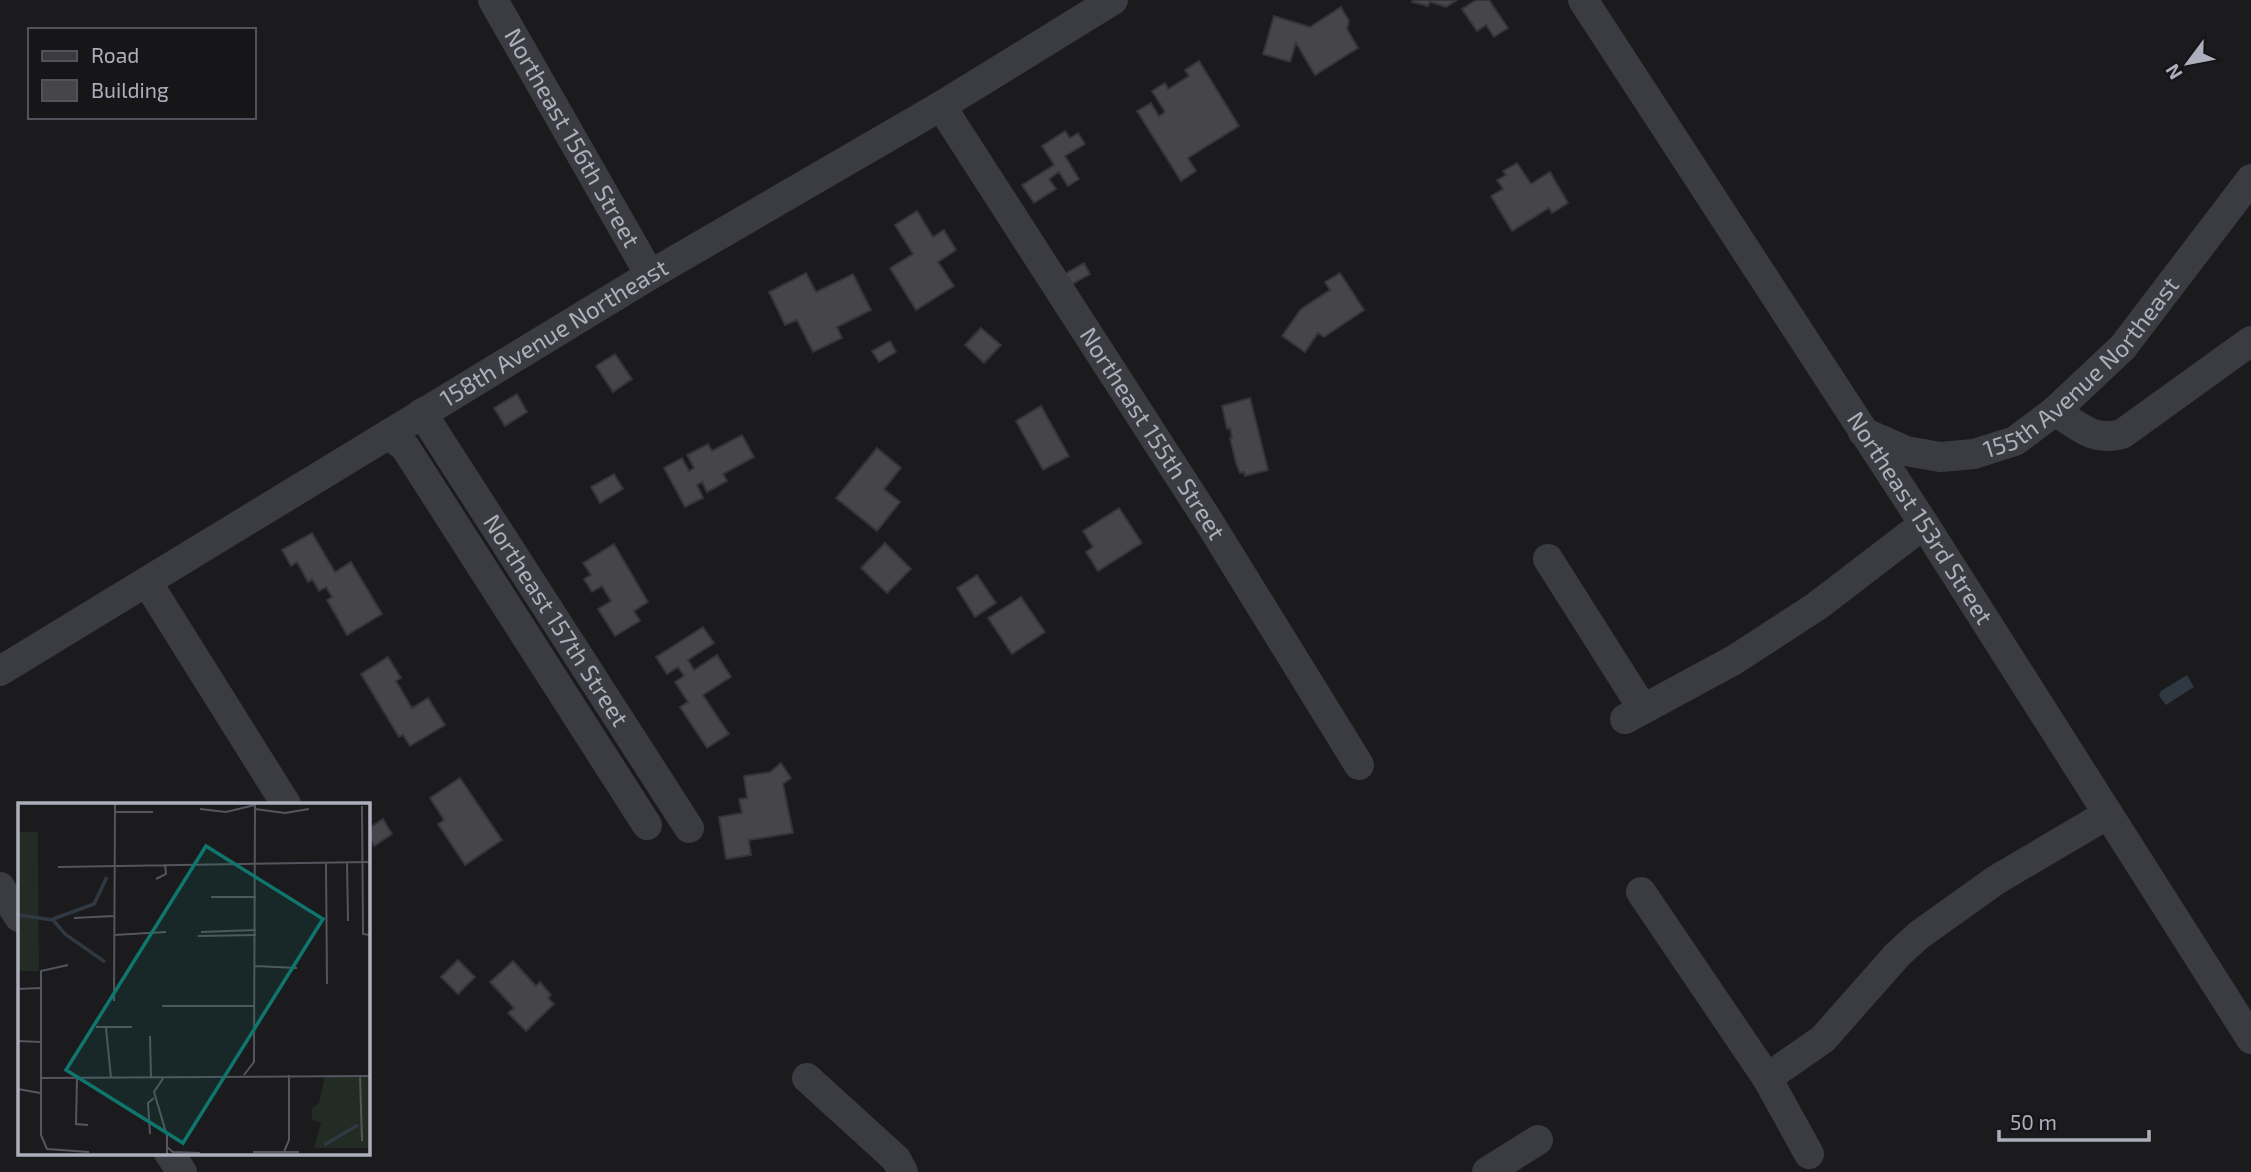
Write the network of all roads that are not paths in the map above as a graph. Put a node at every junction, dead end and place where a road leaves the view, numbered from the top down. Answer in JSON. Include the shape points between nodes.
{"nodes":[{"id":1,"x":493,"y":0,"type":"edge"},
{"id":2,"x":1113,"y":0,"type":"edge"},
{"id":3,"x":1583,"y":0,"type":"edge"},
{"id":4,"x":941,"y":106,"type":"junction"},
{"id":5,"x":2251,"y":179,"type":"edge"},
{"id":6,"x":650,"y":275,"type":"junction"},
{"id":7,"x":2251,"y":341,"type":"edge"},
{"id":8,"x":2055,"y":411,"type":"junction"},
{"id":9,"x":422,"y":414,"type":"junction"},
{"id":10,"x":1863,"y":432,"type":"junction"},
{"id":11,"x":389,"y":434,"type":"junction"},
{"id":12,"x":1924,"y":524,"type":"junction"},
{"id":13,"x":1548,"y":559,"type":"dead end"},
{"id":14,"x":147,"y":582,"type":"junction"},
{"id":15,"x":0,"y":671,"type":"edge"},
{"id":16,"x":1359,"y":765,"type":"dead end"},
{"id":17,"x":285,"y":803,"type":"edge"},
{"id":18,"x":2108,"y":814,"type":"junction"},
{"id":19,"x":647,"y":825,"type":"dead end"},
{"id":20,"x":689,"y":828,"type":"dead end"},
{"id":21,"x":0,"y":887,"type":"edge"},
{"id":22,"x":1641,"y":892,"type":"dead end"},
{"id":23,"x":18,"y":916,"type":"edge"},
{"id":24,"x":2251,"y":1039,"type":"edge"},
{"id":25,"x":807,"y":1078,"type":"dead end"},
{"id":26,"x":1767,"y":1078,"type":"junction"},
{"id":27,"x":1538,"y":1140,"type":"dead end"},
{"id":28,"x":170,"y":1154,"type":"edge"},
{"id":29,"x":1809,"y":1154,"type":"dead end"},
{"id":30,"x":181,"y":1172,"type":"edge"},
{"id":31,"x":903,"y":1172,"type":"edge"},
{"id":32,"x":1487,"y":1172,"type":"edge"}],
"edges":[{"from":1,"to":6,"type":"street","name":"Northeast 156th Street"},
{"from":2,"to":4,"type":"street","name":"158th Avenue Northeast"},
{"from":3,"to":10,"type":"street","name":"Northeast 153rd Street"},
{"from":4,"to":6,"type":"street","name":"158th Avenue Northeast"},
{"from":4,"to":16,"type":"street","name":"Northeast 155th Street"},
{"from":5,"to":8,"type":"street","name":"155th Avenue Northeast","via":[[2123,346]]},
{"from":6,"to":9,"type":"street","name":"158th Avenue Northeast"},
{"from":7,"to":8,"type":"street","via":[[2122,434],[2106,438],[2090,433]]},
{"from":8,"to":10,"type":"street","name":"155th Avenue Northeast","via":[[2015,441],[1974,454],[1940,457],[1906,451]]},
{"from":9,"to":11,"type":"street","name":"158th Avenue Northeast"},
{"from":9,"to":20,"type":"street","name":"Northeast 157th Street"},
{"from":10,"to":12,"type":"street","name":"Northeast 153rd Street"},
{"from":11,"to":14,"type":"street","name":"158th Avenue Northeast"},
{"from":11,"to":19,"type":"street","via":[[405,447]]},
{"from":12,"to":13,"type":"street","via":[[1817,606],[1734,660],[1634,714]]},
{"from":12,"to":18,"type":"street","name":"Northeast 153rd Street"},
{"from":14,"to":15,"type":"street","name":"158th Avenue Northeast"},
{"from":14,"to":17,"type":"street"},
{"from":18,"to":24,"type":"street","name":"Northeast 153rd Street"},
{"from":18,"to":26,"type":"street","via":[[1996,880],[1919,935],[1823,1039]]},
{"from":21,"to":23,"type":"street"},
{"from":22,"to":26,"type":"street"},
{"from":25,"to":31,"type":"street","via":[[896,1159]]},
{"from":26,"to":29,"type":"street"},
{"from":27,"to":32,"type":"street"},
{"from":28,"to":30,"type":"street"}]}
